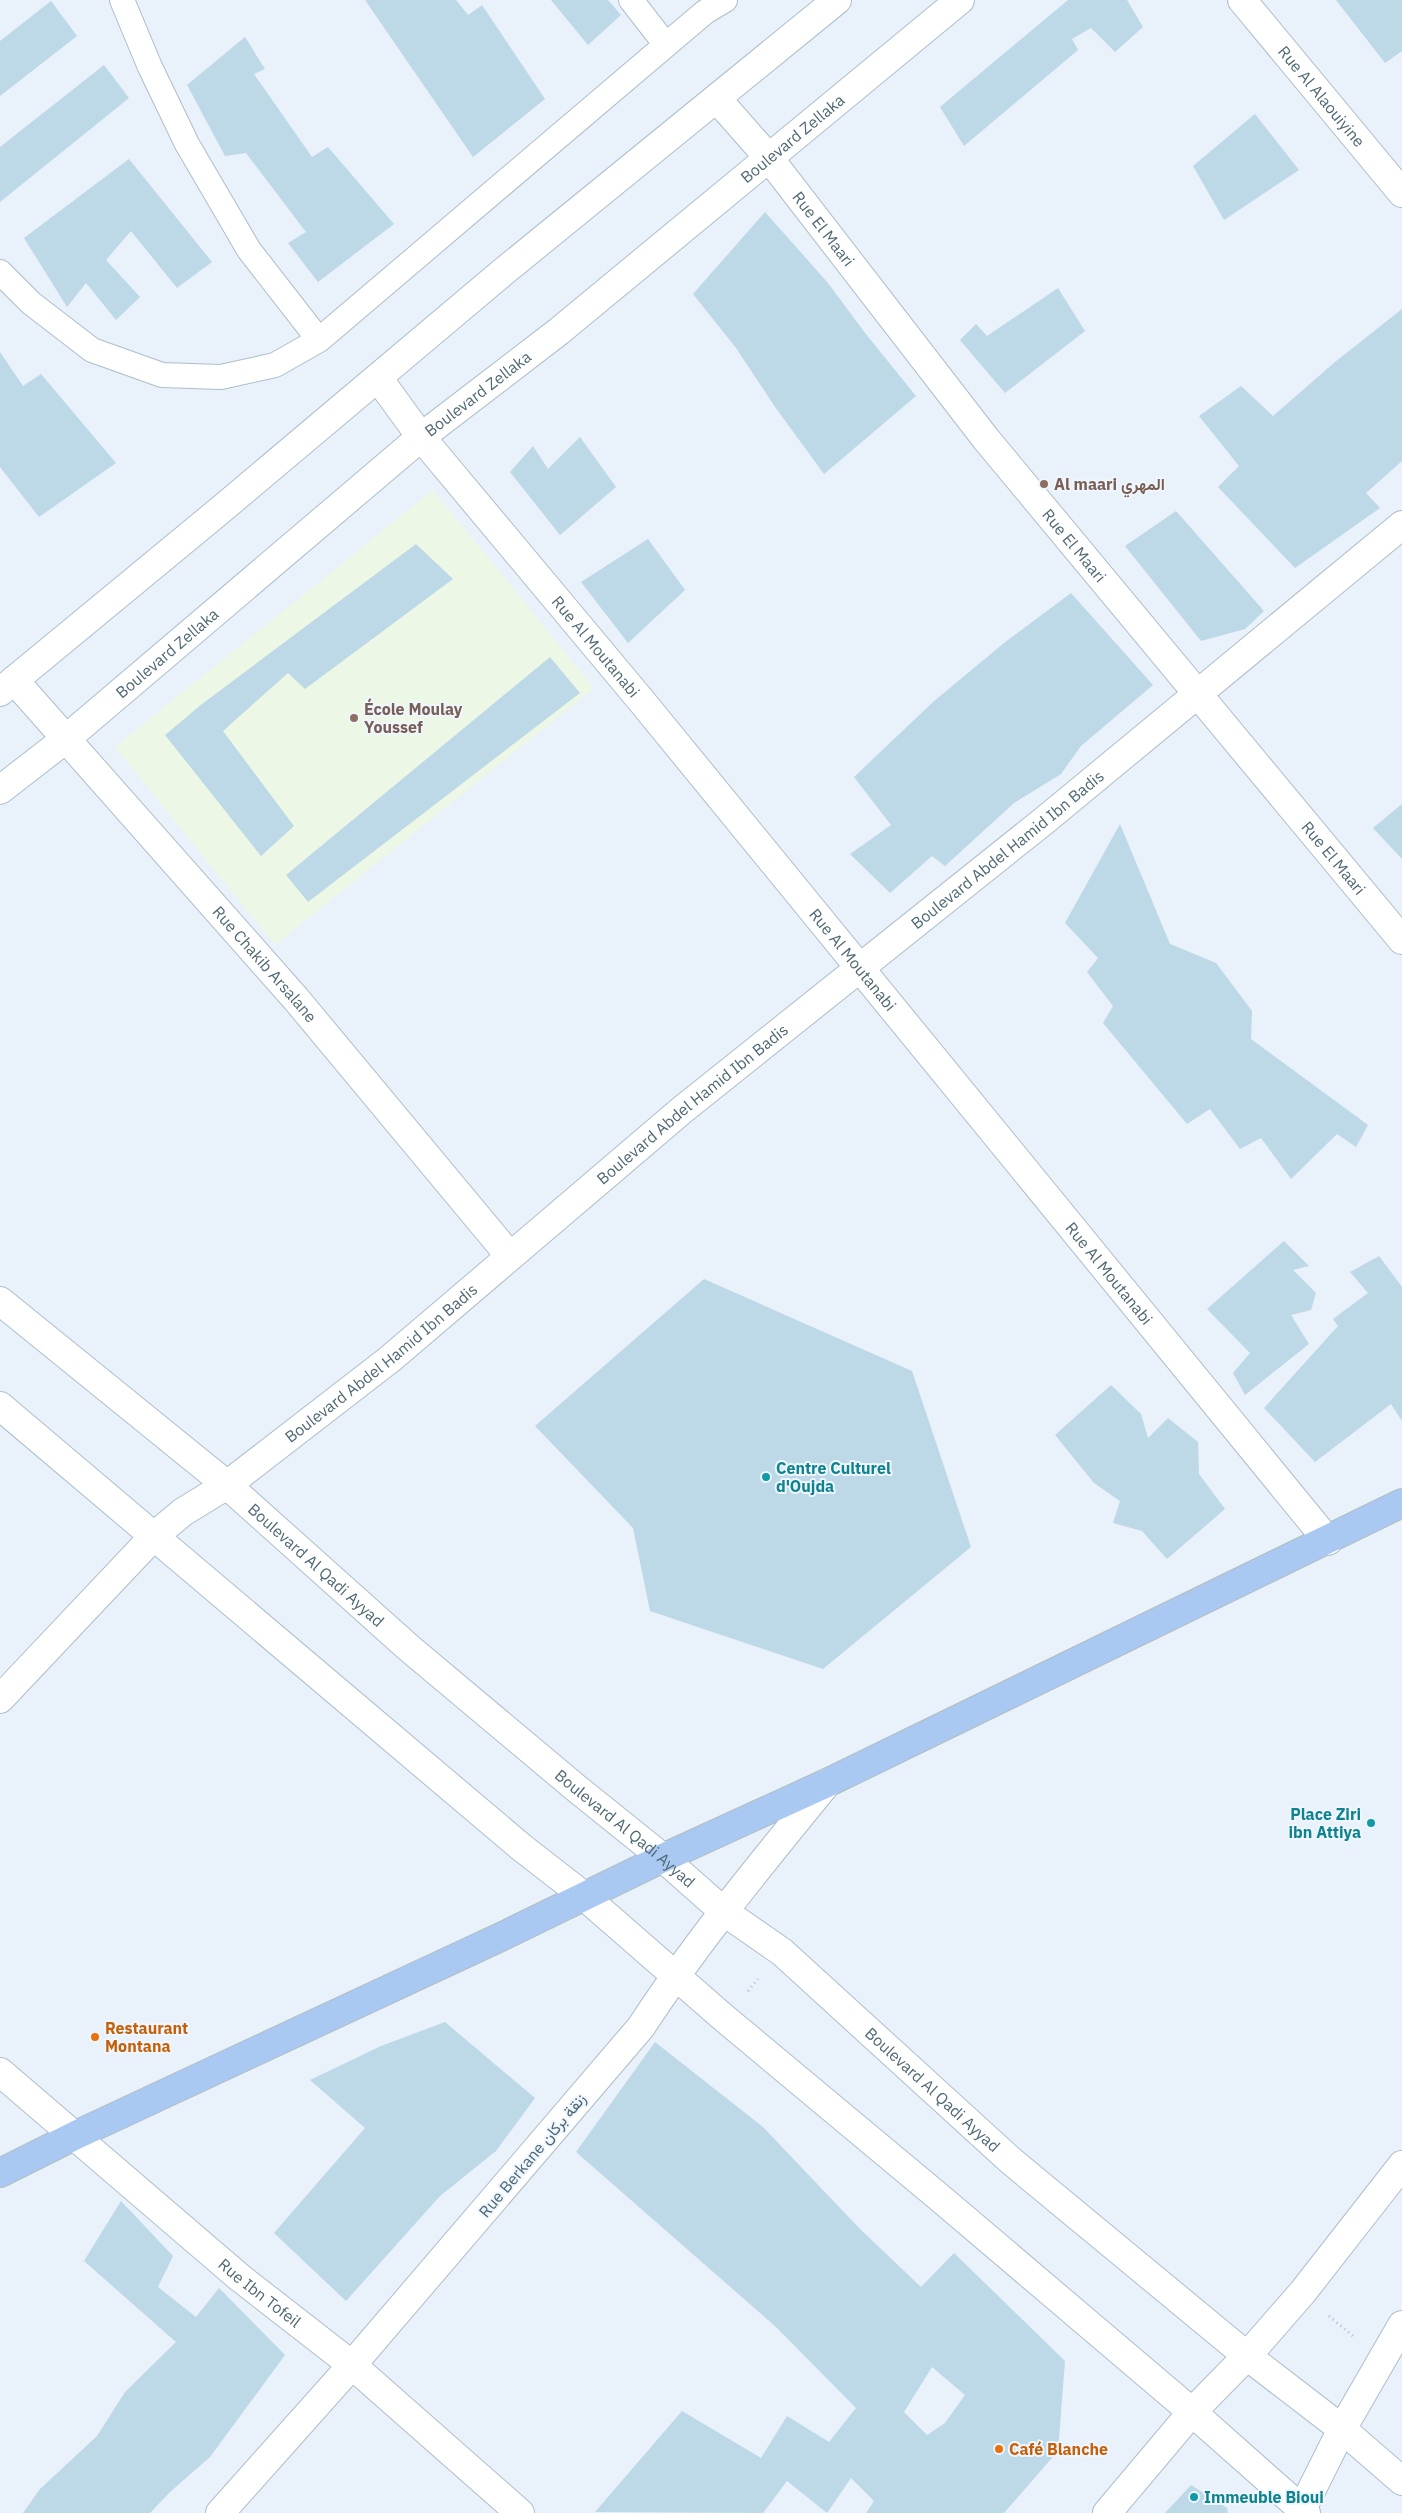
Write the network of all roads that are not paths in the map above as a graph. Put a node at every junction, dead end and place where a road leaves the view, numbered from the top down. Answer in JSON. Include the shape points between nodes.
{"nodes":[{"id":1,"x":122,"y":0,"type":"edge"},
{"id":2,"x":631,"y":0,"type":"edge"},
{"id":3,"x":724,"y":0,"type":"edge"},
{"id":4,"x":837,"y":0,"type":"edge"},
{"id":5,"x":960,"y":0,"type":"edge"},
{"id":6,"x":1242,"y":0,"type":"edge"},
{"id":7,"x":666,"y":45,"type":"junction"},
{"id":8,"x":717,"y":99,"type":"junction"},
{"id":9,"x":769,"y":158,"type":"junction"},
{"id":10,"x":1402,"y":193,"type":"edge"},
{"id":11,"x":0,"y":272,"type":"edge"},
{"id":12,"x":319,"y":340,"type":"junction"},
{"id":13,"x":378,"y":378,"type":"junction"},
{"id":14,"x":422,"y":437,"type":"junction"},
{"id":15,"x":1402,"y":525,"type":"edge"},
{"id":16,"x":7,"y":686,"type":"edge"},
{"id":17,"x":1198,"y":692,"type":"junction"},
{"id":18,"x":67,"y":738,"type":"junction"},
{"id":19,"x":0,"y":790,"type":"edge"},
{"id":20,"x":1402,"y":940,"type":"edge"},
{"id":21,"x":860,"y":969,"type":"junction"},
{"id":22,"x":509,"y":1255,"type":"junction"},
{"id":23,"x":0,"y":1301,"type":"edge"},
{"id":24,"x":0,"y":1406,"type":"edge"},
{"id":25,"x":227,"y":1485,"type":"junction"},
{"id":26,"x":1402,"y":1503,"type":"edge"},
{"id":27,"x":154,"y":1536,"type":"junction"},
{"id":28,"x":1328,"y":1541,"type":"junction"},
{"id":29,"x":0,"y":1699,"type":"edge"},
{"id":30,"x":827,"y":1783,"type":"junction"},
{"id":31,"x":663,"y":1858,"type":"junction"},
{"id":32,"x":584,"y":1896,"type":"junction"},
{"id":33,"x":723,"y":1911,"type":"junction"},
{"id":34,"x":675,"y":1976,"type":"junction"},
{"id":35,"x":0,"y":2072,"type":"edge"},
{"id":36,"x":76,"y":2135,"type":"junction"},
{"id":37,"x":1402,"y":2165,"type":"edge"},
{"id":38,"x":0,"y":2174,"type":"edge"},
{"id":39,"x":1402,"y":2325,"type":"edge"},
{"id":40,"x":1247,"y":2356,"type":"junction"},
{"id":41,"x":352,"y":2365,"type":"junction"},
{"id":42,"x":1192,"y":2412,"type":"junction"},
{"id":43,"x":1342,"y":2429,"type":"junction"},
{"id":44,"x":1402,"y":2481,"type":"edge"},
{"id":45,"x":1303,"y":2512,"type":"edge"},
{"id":46,"x":220,"y":2513,"type":"edge"},
{"id":47,"x":520,"y":2513,"type":"edge"},
{"id":48,"x":1107,"y":2513,"type":"edge"}],
"edges":[{"from":1,"to":12,"type":"lane","via":[[187,144],[249,250]]},
{"from":2,"to":7,"type":"lane"},
{"from":3,"to":7,"type":"lane","via":[[704,12]]},
{"from":4,"to":8,"type":"street"},
{"from":5,"to":9,"type":"street","name":"Boulevard Zellaka"},
{"from":6,"to":10,"type":"street","name":"Rue Al Alaouiyine"},
{"from":7,"to":12,"type":"lane"},
{"from":8,"to":9,"type":"street","name":"Rue El Maari"},
{"from":8,"to":13,"type":"street"},
{"from":9,"to":14,"type":"street","name":"Boulevard Zellaka","via":[[558,332]]},
{"from":9,"to":17,"type":"street","name":"Rue El Maari","via":[[986,439]]},
{"from":11,"to":12,"type":"lane","via":[[31,303],[92,350],[162,375],[221,377],[275,365]]},
{"from":13,"to":14,"type":"street","name":"Rue Al Moutanabi"},
{"from":13,"to":16,"type":"street"},
{"from":14,"to":18,"type":"street","name":"Boulevard Zellaka"},
{"from":14,"to":21,"type":"street","name":"Rue Al Moutanabi"},
{"from":15,"to":17,"type":"street","name":"Boulevard Abdel Hamid Ibn Badis"},
{"from":16,"to":18,"type":"street","name":"Rue Chakib Arsalane"},
{"from":17,"to":20,"type":"street","name":"Rue El Maari"},
{"from":17,"to":21,"type":"street","name":"Boulevard Abdel Hamid Ibn Badis"},
{"from":18,"to":19,"type":"street","name":"Boulevard Zellaka"},
{"from":18,"to":22,"type":"street","name":"Rue Chakib Arsalane","via":[[296,999]]},
{"from":21,"to":22,"type":"street","name":"Boulevard Abdel Hamid Ibn Badis","via":[[682,1110]]},
{"from":21,"to":28,"type":"street","name":"Rue Al Moutanabi"},
{"from":22,"to":25,"type":"street","name":"Boulevard Abdel Hamid Ibn Badis","via":[[390,1359]]},
{"from":23,"to":25,"type":"street","name":"Boulevard Al Qadi Ayyad"},
{"from":24,"to":27,"type":"street"},
{"from":25,"to":27,"type":"street","name":"Boulevard Abdel Hamid Ibn Badis","via":[[183,1512]]},
{"from":25,"to":31,"type":"street","name":"Boulevard Al Qadi Ayyad","via":[[417,1654]]},
{"from":26,"to":28,"type":"main road"},
{"from":27,"to":29,"type":"street","name":"Boulevard Abdel Hamid Ibn Badis"},
{"from":27,"to":32,"type":"street","via":[[521,1847]]},
{"from":28,"to":30,"type":"main road"},
{"from":30,"to":31,"type":"main road"},
{"from":30,"to":33,"type":"street","name":"Rue Berkane زنقة بركان"},
{"from":31,"to":32,"type":"main road"},
{"from":31,"to":33,"type":"street","name":"Boulevard Al Qadi Ayyad"},
{"from":32,"to":34,"type":"street"},
{"from":32,"to":36,"type":"main road"},
{"from":33,"to":34,"type":"street","name":"Rue Berkane زنقة بركان"},
{"from":33,"to":40,"type":"street","name":"Boulevard Al Qadi Ayyad","via":[[782,1952],[1010,2160]]},
{"from":34,"to":41,"type":"street","name":"Rue Berkane زنقة بركان","via":[[641,2027]]},
{"from":34,"to":42,"type":"street"},
{"from":35,"to":36,"type":"street","name":"Rue Ibn Tofeil"},
{"from":36,"to":38,"type":"main road"},
{"from":36,"to":41,"type":"street","name":"Rue Ibn Tofeil","via":[[239,2277]]},
{"from":37,"to":40,"type":"street","via":[[1302,2293]]},
{"from":39,"to":43,"type":"street"},
{"from":40,"to":42,"type":"street"},
{"from":40,"to":43,"type":"street","name":"Boulevard Al Qadi Ayyad"},
{"from":41,"to":46,"type":"street","name":"Rue Berkane زنقة بركان"},
{"from":41,"to":47,"type":"street","name":"Rue Ibn Tofeil"},
{"from":42,"to":45,"type":"street"},
{"from":42,"to":48,"type":"street"},
{"from":43,"to":44,"type":"street","name":"Boulevard Al Qadi Ayyad"},
{"from":43,"to":45,"type":"street"}]}
